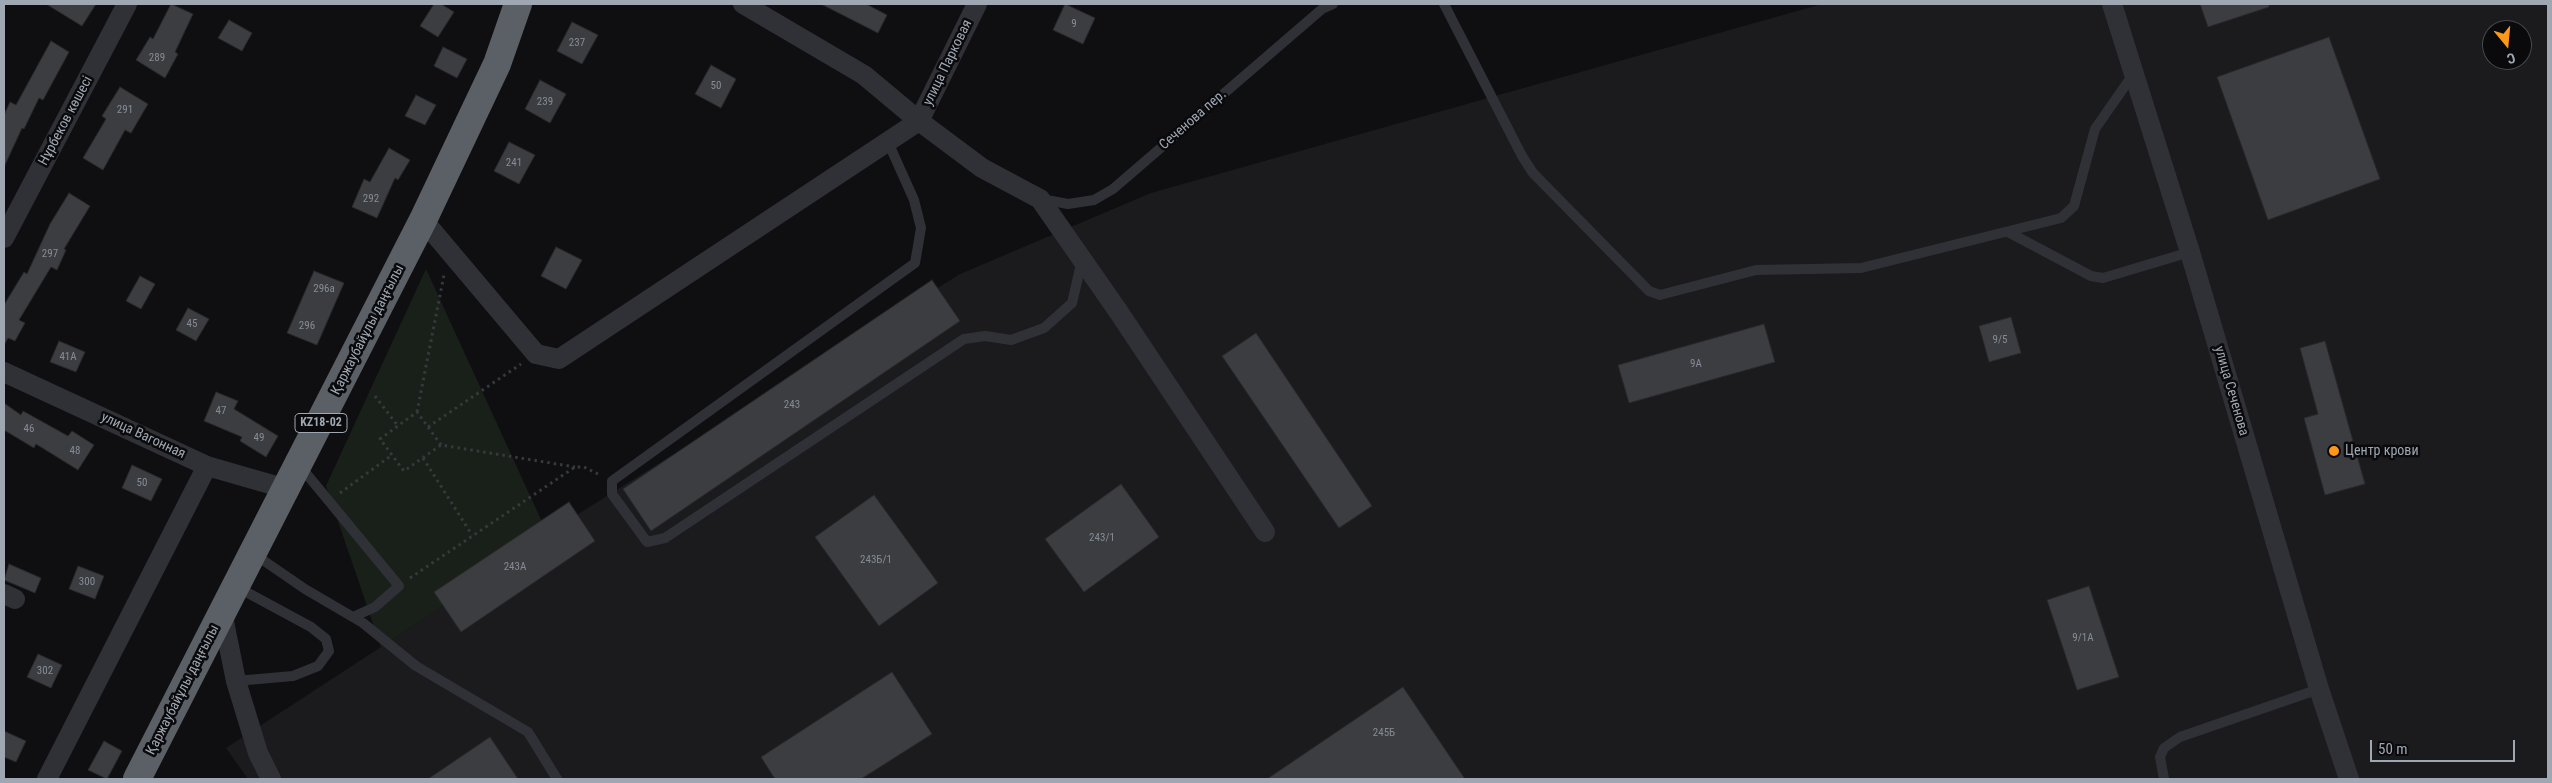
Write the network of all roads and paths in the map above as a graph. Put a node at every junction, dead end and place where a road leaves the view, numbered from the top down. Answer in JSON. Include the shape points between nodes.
{"nodes":[{"id":1,"x":127,"y":4,"type":"edge"},
{"id":2,"x":518,"y":4,"type":"edge"},
{"id":3,"x":538,"y":4,"type":"edge"},
{"id":4,"x":743,"y":4,"type":"edge"},
{"id":5,"x":977,"y":4,"type":"edge"},
{"id":6,"x":1332,"y":4,"type":"edge"},
{"id":7,"x":1444,"y":4,"type":"edge"},
{"id":8,"x":2112,"y":4,"type":"edge"},
{"id":9,"x":497,"y":64,"type":"junction"},
{"id":10,"x":2134,"y":72,"type":"junction"},
{"id":11,"x":919,"y":122,"type":"junction"},
{"id":12,"x":888,"y":142,"type":"junction"},
{"id":13,"x":1040,"y":199,"type":"junction"},
{"id":14,"x":423,"y":220,"type":"junction"},
{"id":15,"x":2008,"y":232,"type":"junction"},
{"id":16,"x":4,"y":238,"type":"edge"},
{"id":17,"x":449,"y":251,"type":"junction"},
{"id":18,"x":2190,"y":252,"type":"junction"},
{"id":19,"x":1082,"y":260,"type":"junction"},
{"id":20,"x":536,"y":354,"type":"junction"},
{"id":21,"x":4,"y":372,"type":"edge"},
{"id":22,"x":375,"y":396,"type":"dead end"},
{"id":23,"x":417,"y":412,"type":"junction"},
{"id":24,"x":398,"y":426,"type":"junction"},
{"id":25,"x":428,"y":427,"type":"junction"},
{"id":26,"x":441,"y":445,"type":"junction"},
{"id":27,"x":392,"y":455,"type":"junction"},
{"id":28,"x":423,"y":458,"type":"junction"},
{"id":29,"x":300,"y":465,"type":"junction"},
{"id":30,"x":208,"y":466,"type":"junction"},
{"id":31,"x":575,"y":466,"type":"junction"},
{"id":32,"x":612,"y":481,"type":"junction"},
{"id":33,"x":287,"y":489,"type":"junction"},
{"id":34,"x":330,"y":501,"type":"junction"},
{"id":35,"x":1265,"y":532,"type":"dead end"},
{"id":36,"x":472,"y":535,"type":"junction"},
{"id":37,"x":253,"y":553,"type":"junction"},
{"id":38,"x":400,"y":586,"type":"junction"},
{"id":39,"x":236,"y":587,"type":"junction"},
{"id":40,"x":222,"y":612,"type":"junction"},
{"id":41,"x":353,"y":617,"type":"junction"},
{"id":42,"x":236,"y":681,"type":"junction"},
{"id":43,"x":2319,"y":690,"type":"junction"},
{"id":44,"x":47,"y":779,"type":"edge"},
{"id":45,"x":137,"y":779,"type":"edge"},
{"id":46,"x":270,"y":779,"type":"edge"},
{"id":47,"x":557,"y":779,"type":"edge"},
{"id":48,"x":2164,"y":779,"type":"edge"},
{"id":49,"x":2349,"y":779,"type":"edge"}],
"edges":[{"from":1,"to":16,"type":"street","name":"Нұрбеков көшесі"},
{"from":2,"to":9,"type":"highway","name":"Қаржаубайұлы даңғылы","number":"KZ18-02"},
{"from":3,"to":9,"type":"highway","name":"Қаржаубайұлы даңғылы","number":"KZ18-02"},
{"from":4,"to":11,"type":"street","via":[[864,75]]},
{"from":5,"to":11,"type":"street","name":"улица Парковая"},
{"from":6,"to":13,"type":"lane","name":"Сеченова пер.","via":[[1113,189],[1094,200],[1068,204]]},
{"from":7,"to":15,"type":"lane","via":[[1533,172],[1649,291],[1660,295],[1756,270],[1861,268]]},
{"from":8,"to":10,"type":"street","name":"улица Сеченова"},
{"from":9,"to":14,"type":"highway","name":"Қаржаубайұлы даңғылы","number":"KZ18-02"},
{"from":10,"to":15,"type":"lane","via":[[2095,129],[2074,206],[2061,218]]},
{"from":10,"to":18,"type":"street","name":"улица Сеченова"},
{"from":11,"to":12,"type":"street"},
{"from":11,"to":13,"type":"street","via":[[982,168]]},
{"from":12,"to":20,"type":"street","via":[[560,359]]},
{"from":12,"to":32,"type":"lane","via":[[914,200],[921,228],[915,263]]},
{"from":13,"to":19,"type":"street"},
{"from":14,"to":17,"type":"street"},
{"from":14,"to":29,"type":"highway","name":"Қаржаубайұлы даңғылы","number":"KZ18-02"},
{"from":15,"to":18,"type":"lane","via":[[2091,276],[2103,278]]},
{"from":17,"to":20,"type":"street"},
{"from":17,"to":23,"type":"path"},
{"from":18,"to":43,"type":"street","name":"улица Сеченова"},
{"from":19,"to":32,"type":"lane","via":[[1072,303],[1044,328],[1011,340],[985,336],[964,340],[665,538],[647,542],[612,494]]},
{"from":19,"to":35,"type":"street"},
{"from":20,"to":25,"type":"path"},
{"from":21,"to":30,"type":"street","name":"улица Вагонная"},
{"from":22,"to":24,"type":"path"},
{"from":23,"to":24,"type":"path"},
{"from":23,"to":25,"type":"path"},
{"from":24,"to":27,"type":"path","via":[[380,439]]},
{"from":25,"to":26,"type":"path"},
{"from":26,"to":28,"type":"path"},
{"from":26,"to":31,"type":"path"},
{"from":27,"to":28,"type":"path","via":[[404,472]]},
{"from":27,"to":34,"type":"path"},
{"from":28,"to":36,"type":"path"},
{"from":29,"to":33,"type":"highway","name":"Қаржаубайұлы даңғылы","number":"KZ18-02"},
{"from":29,"to":34,"type":"lane"},
{"from":30,"to":33,"type":"street","name":"улица Вагонная"},
{"from":30,"to":44,"type":"street"},
{"from":31,"to":32,"type":"path"},
{"from":31,"to":36,"type":"path"},
{"from":33,"to":37,"type":"highway","name":"Қаржаубайұлы даңғылы","number":"KZ18-02"},
{"from":34,"to":38,"type":"lane"},
{"from":36,"to":38,"type":"path"},
{"from":37,"to":39,"type":"highway","name":"Қаржаубайұлы даңғылы","number":"KZ18-02"},
{"from":37,"to":41,"type":"lane"},
{"from":38,"to":41,"type":"lane","via":[[375,606]]},
{"from":39,"to":40,"type":"highway","name":"Қаржаубайұлы даңғылы","number":"KZ18-02"},
{"from":39,"to":42,"type":"lane","via":[[311,627],[326,640],[329,651],[318,666],[293,676]]},
{"from":40,"to":42,"type":"street"},
{"from":40,"to":45,"type":"highway","name":"Қаржаубайұлы даңғылы","number":"KZ18-02"},
{"from":41,"to":47,"type":"lane","via":[[416,666],[528,732]]},
{"from":42,"to":46,"type":"street","via":[[258,753]]},
{"from":43,"to":48,"type":"lane","via":[[2180,737],[2164,748],[2160,758]]},
{"from":43,"to":49,"type":"street","name":"улица Сеченова"}]}
